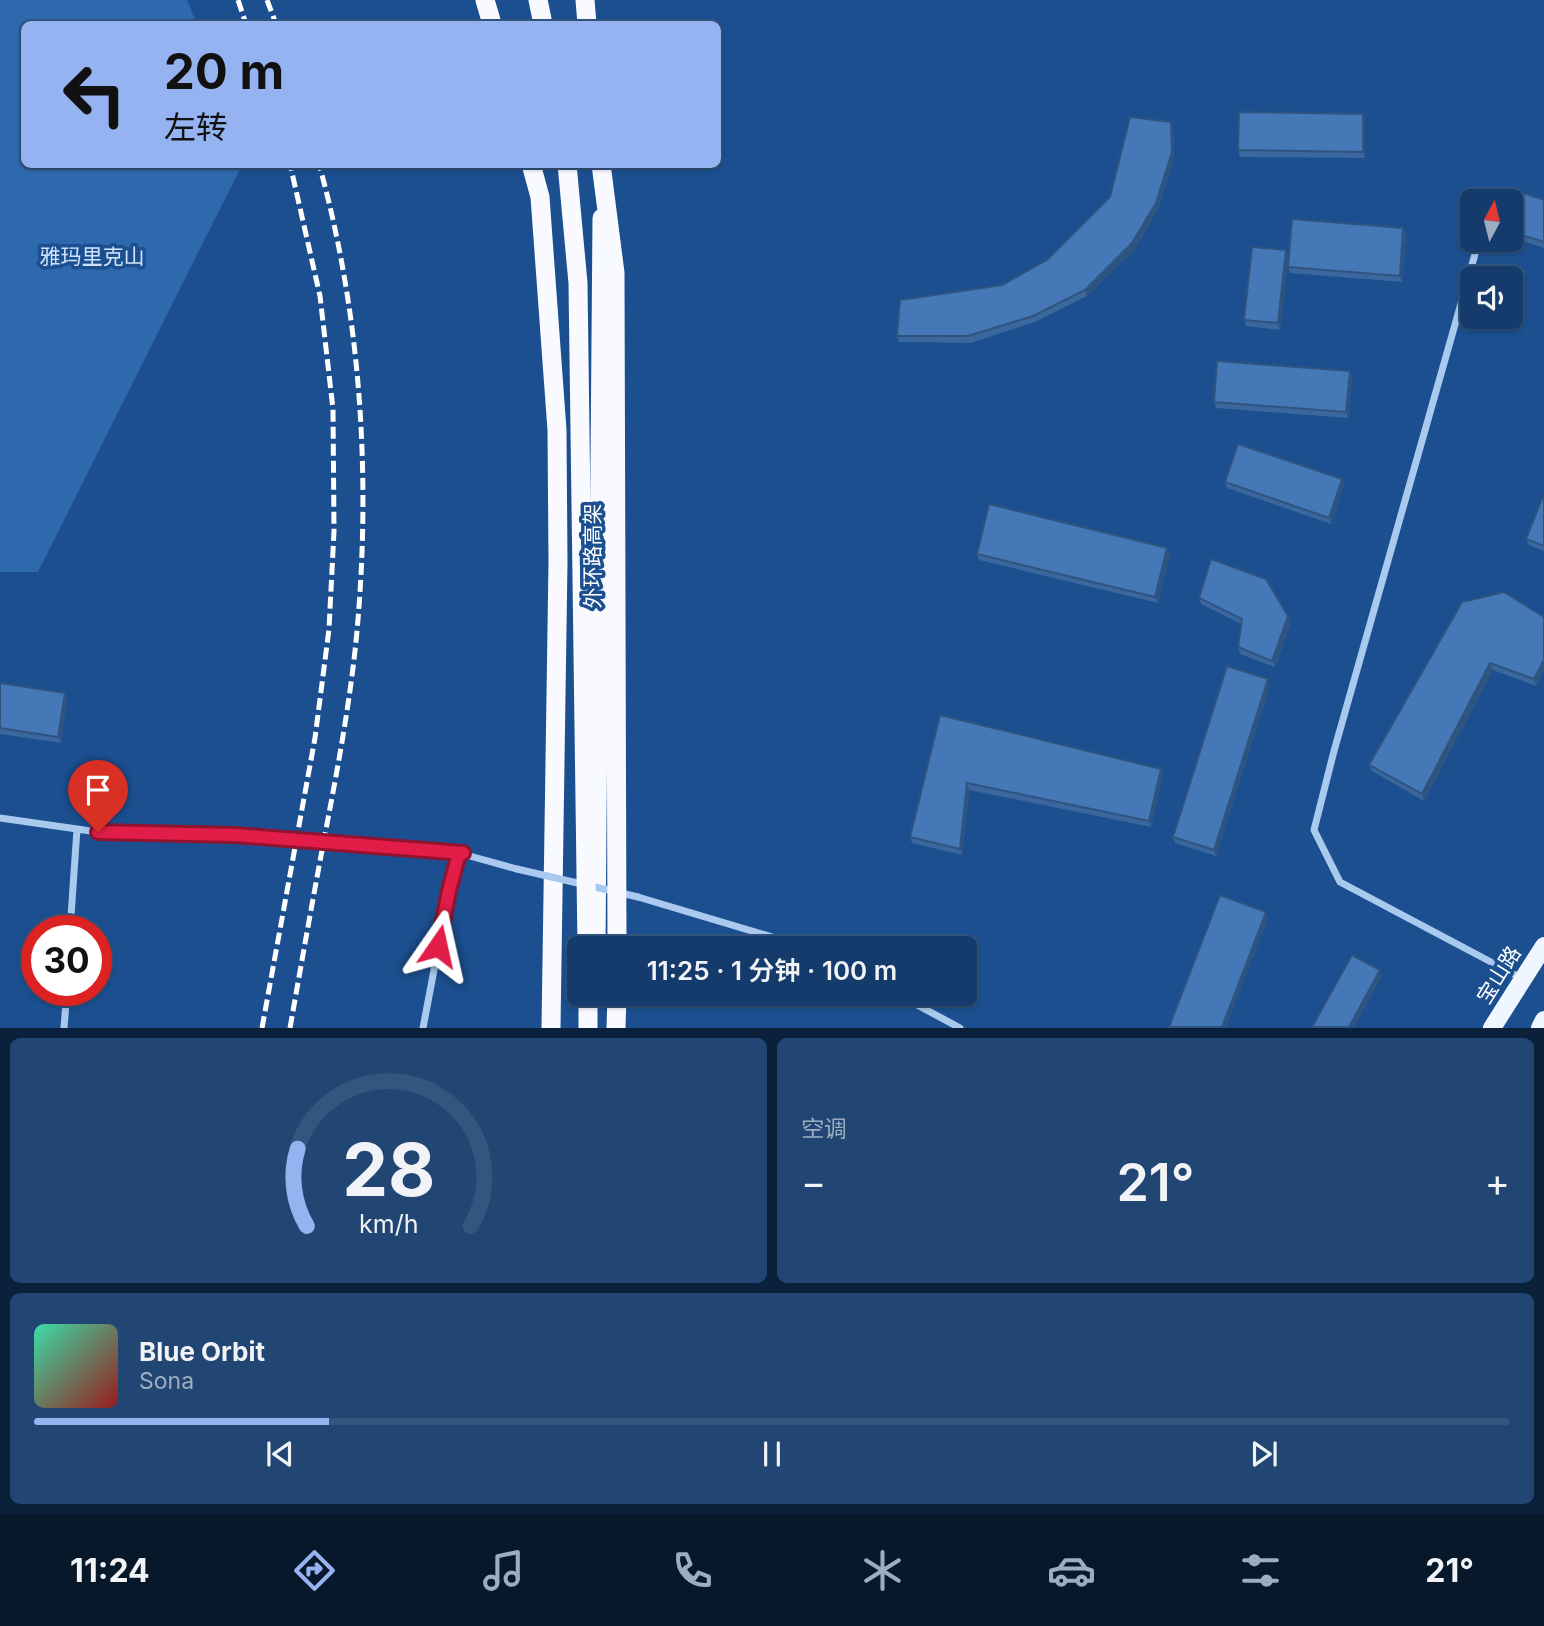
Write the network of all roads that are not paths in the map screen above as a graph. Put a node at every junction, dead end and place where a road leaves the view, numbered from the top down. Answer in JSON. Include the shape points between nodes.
{"nodes":[{"id":1,"x":485,"y":0,"type":"edge"},
{"id":2,"x":538,"y":0,"type":"edge"},
{"id":3,"x":585,"y":0,"type":"edge"},
{"id":4,"x":594,"y":0,"type":"edge"},
{"id":5,"x":491,"y":21,"type":"edge"},
{"id":6,"x":542,"y":21,"type":"edge"},
{"id":7,"x":587,"y":21,"type":"edge"},
{"id":8,"x":595,"y":21,"type":"edge"},
{"id":9,"x":532,"y":168,"type":"edge"},
{"id":10,"x":567,"y":168,"type":"edge"},
{"id":11,"x":601,"y":168,"type":"edge"},
{"id":12,"x":602,"y":168,"type":"edge"},
{"id":13,"x":1476,"y":252,"type":"edge"},
{"id":14,"x":0,"y":818,"type":"edge"},
{"id":15,"x":77,"y":829,"type":"junction"},
{"id":16,"x":463,"y":853,"type":"junction"},
{"id":17,"x":71,"y":915,"type":"edge"},
{"id":18,"x":587,"y":936,"type":"edge"},
{"id":19,"x":596,"y":936,"type":"edge"},
{"id":20,"x":617,"y":936,"type":"edge"},
{"id":21,"x":769,"y":936,"type":"edge"},
{"id":22,"x":1544,"y":946,"type":"edge"},
{"id":23,"x":1524,"y":979,"type":"junction"},
{"id":24,"x":66,"y":1006,"type":"edge"},
{"id":25,"x":588,"y":1006,"type":"edge"},
{"id":26,"x":596,"y":1006,"type":"edge"},
{"id":27,"x":617,"y":1006,"type":"edge"},
{"id":28,"x":920,"y":1006,"type":"edge"},
{"id":29,"x":1544,"y":1020,"type":"edge"},
{"id":30,"x":64,"y":1027,"type":"edge"},
{"id":31,"x":423,"y":1027,"type":"edge"},
{"id":32,"x":551,"y":1027,"type":"edge"},
{"id":33,"x":588,"y":1027,"type":"edge"},
{"id":34,"x":596,"y":1027,"type":"edge"},
{"id":35,"x":616,"y":1027,"type":"edge"},
{"id":36,"x":960,"y":1027,"type":"edge"},
{"id":37,"x":1492,"y":1027,"type":"edge"},
{"id":38,"x":1540,"y":1027,"type":"edge"}],
"edges":[{"from":1,"to":5,"type":"highway"},
{"from":2,"to":6,"type":"highway"},
{"from":3,"to":7,"type":"highway"},
{"from":4,"to":8,"type":"highway"},
{"from":9,"to":32,"type":"highway","via":[[540,197],[557,430]]},
{"from":10,"to":18,"type":"highway","name":"外环路高架","bridge":true,"via":[[578,283]]},
{"from":11,"to":19,"type":"highway"},
{"from":12,"to":20,"type":"highway","name":"外环路高架","bridge":true,"via":[[615,273]]},
{"from":13,"to":23,"type":"street","via":[[1314,830],[1340,881]]},
{"from":14,"to":15,"type":"street"},
{"from":15,"to":16,"type":"street","via":[[235,835]]},
{"from":15,"to":17,"type":"street"},
{"from":16,"to":21,"type":"street","bridge":true},
{"from":16,"to":31,"type":"street","via":[[459,853],[449,891]]},
{"from":22,"to":23,"type":"main road","name":"宝山路"},
{"from":23,"to":37,"type":"main road","name":"宝山路"},
{"from":24,"to":30,"type":"street"},
{"from":25,"to":33,"type":"highway"},
{"from":26,"to":34,"type":"highway"},
{"from":27,"to":35,"type":"highway"},
{"from":28,"to":36,"type":"street"},
{"from":29,"to":38,"type":"main road"}]}
